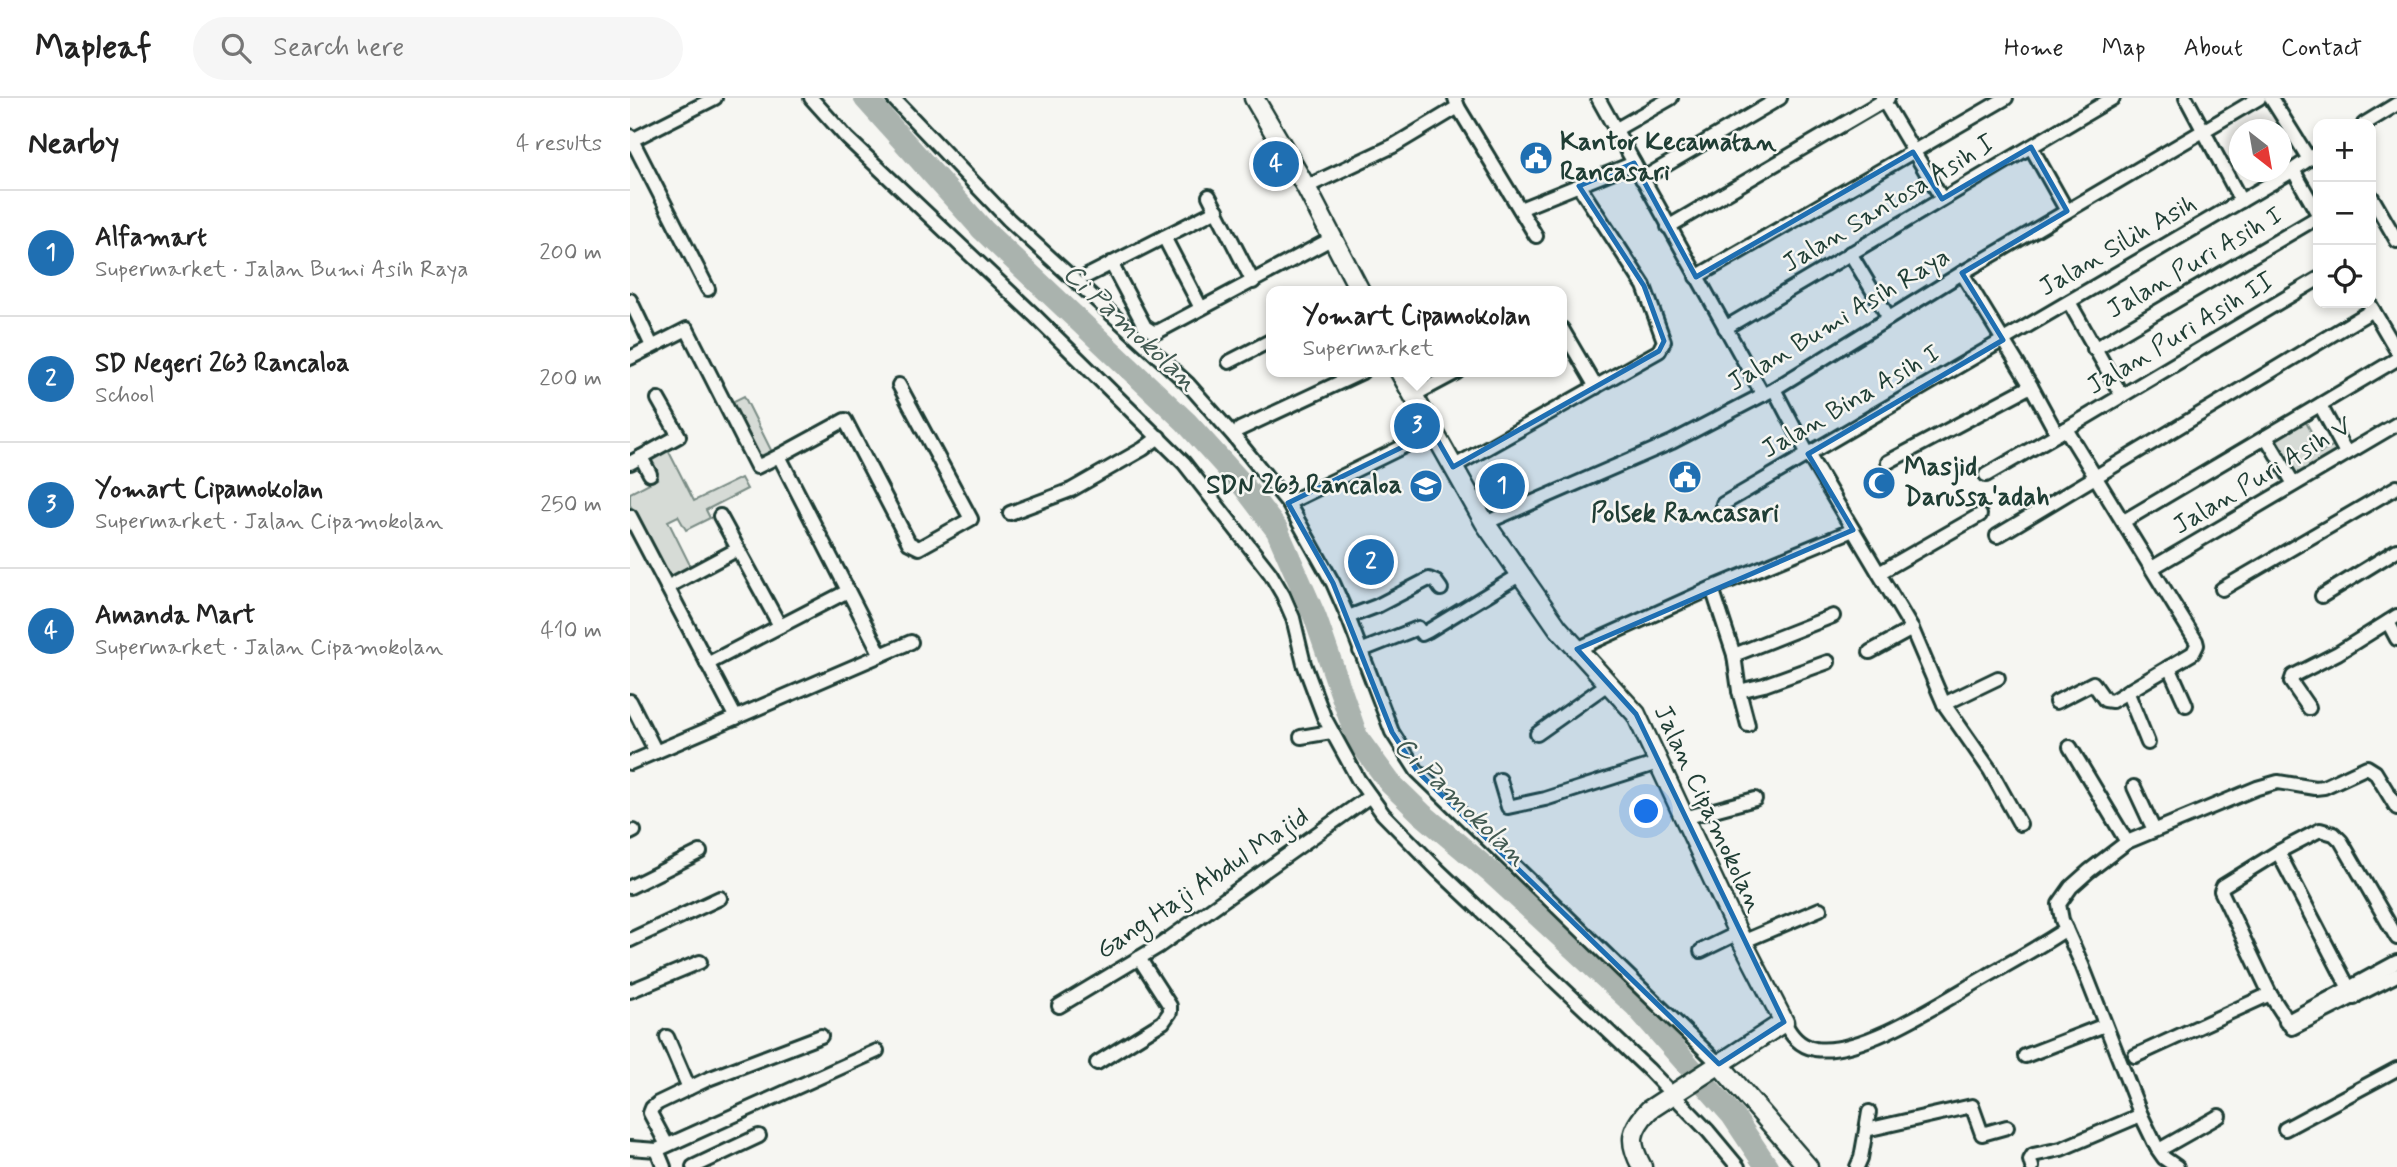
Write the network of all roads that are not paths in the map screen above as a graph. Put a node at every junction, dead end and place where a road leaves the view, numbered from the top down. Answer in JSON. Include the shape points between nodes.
{"nodes":[{"id":1,"x":715,"y":98,"type":"edge"},
{"id":2,"x":811,"y":98,"type":"edge"},
{"id":3,"x":892,"y":98,"type":"edge"},
{"id":4,"x":1254,"y":98,"type":"edge"},
{"id":5,"x":1598,"y":98,"type":"edge"},
{"id":6,"x":1671,"y":98,"type":"edge"},
{"id":7,"x":1780,"y":98,"type":"edge"},
{"id":8,"x":2006,"y":98,"type":"edge"},
{"id":9,"x":2113,"y":98,"type":"edge"},
{"id":10,"x":2186,"y":98,"type":"edge"},
{"id":11,"x":2259,"y":98,"type":"edge"},
{"id":12,"x":2271,"y":98,"type":"edge"},
{"id":13,"x":1884,"y":99,"type":"edge"},
{"id":14,"x":1456,"y":103,"type":"edge"},
{"id":15,"x":2397,"y":104,"type":"edge"},
{"id":16,"x":2372,"y":119,"type":"edge"},
{"id":17,"x":1615,"y":130,"type":"junction"},
{"id":18,"x":2203,"y":130,"type":"junction"},
{"id":19,"x":631,"y":139,"type":"edge"},
{"id":20,"x":2031,"y":147,"type":"junction"},
{"id":21,"x":1913,"y":152,"type":"junction"},
{"id":22,"x":2313,"y":155,"type":"edge"},
{"id":23,"x":2313,"y":157,"type":"edge"},
{"id":24,"x":1634,"y":163,"type":"junction"},
{"id":25,"x":2292,"y":170,"type":"joint"},
{"id":26,"x":1642,"y":179,"type":"junction"},
{"id":27,"x":2272,"y":182,"type":"edge"},
{"id":28,"x":1579,"y":186,"type":"junction"},
{"id":29,"x":1306,"y":187,"type":"junction"},
{"id":30,"x":1209,"y":196,"type":"dead end"},
{"id":31,"x":1942,"y":199,"type":"junction"},
{"id":32,"x":2241,"y":201,"type":"junction"},
{"id":33,"x":2376,"y":205,"type":"edge"},
{"id":34,"x":2313,"y":207,"type":"edge"},
{"id":35,"x":1520,"y":209,"type":"junction"},
{"id":36,"x":1217,"y":210,"type":"junction"},
{"id":37,"x":2067,"y":211,"type":"junction"},
{"id":38,"x":2313,"y":219,"type":"edge"},
{"id":39,"x":1668,"y":227,"type":"junction"},
{"id":40,"x":1536,"y":236,"type":"dead end"},
{"id":41,"x":1164,"y":237,"type":"junction"},
{"id":42,"x":1333,"y":238,"type":"junction"},
{"id":43,"x":2397,"y":241,"type":"edge"},
{"id":44,"x":1850,"y":253,"type":"junction"},
{"id":45,"x":1111,"y":263,"type":"junction"},
{"id":46,"x":1962,"y":273,"type":"junction"},
{"id":47,"x":1087,"y":276,"type":"dead end"},
{"id":48,"x":1696,"y":277,"type":"junction"},
{"id":49,"x":1252,"y":282,"type":"junction"},
{"id":50,"x":2313,"y":282,"type":"edge"},
{"id":51,"x":1357,"y":286,"type":"edge"},
{"id":52,"x":708,"y":289,"type":"dead end"},
{"id":53,"x":630,"y":300,"type":"edge"},
{"id":54,"x":2069,"y":302,"type":"junction"},
{"id":55,"x":1201,"y":308,"type":"junction"},
{"id":56,"x":2368,"y":308,"type":"edge"},
{"id":57,"x":2372,"y":308,"type":"edge"},
{"id":58,"x":1889,"y":318,"type":"junction"},
{"id":59,"x":1724,"y":328,"type":"junction"},
{"id":60,"x":1567,"y":338,"type":"edge"},
{"id":61,"x":2003,"y":340,"type":"junction"},
{"id":62,"x":1266,"y":343,"type":"edge"},
{"id":63,"x":652,"y":346,"type":"junction"},
{"id":64,"x":2094,"y":349,"type":"junction"},
{"id":65,"x":2397,"y":351,"type":"edge"},
{"id":66,"x":630,"y":358,"type":"edge"},
{"id":67,"x":2397,"y":359,"type":"edge"},
{"id":68,"x":1229,"y":362,"type":"dead end"},
{"id":69,"x":1351,"y":377,"type":"edge"},
{"id":70,"x":1402,"y":377,"type":"edge"},
{"id":71,"x":1448,"y":377,"type":"edge"},
{"id":72,"x":899,"y":385,"type":"dead end"},
{"id":73,"x":2031,"y":386,"type":"junction"},
{"id":74,"x":1595,"y":387,"type":"junction"},
{"id":75,"x":1768,"y":392,"type":"junction"},
{"id":76,"x":1412,"y":396,"type":"junction"},
{"id":77,"x":2122,"y":396,"type":"junction"},
{"id":78,"x":658,"y":398,"type":"dead end"},
{"id":79,"x":2320,"y":405,"type":"junction"},
{"id":80,"x":2397,"y":424,"type":"edge"},
{"id":81,"x":1240,"y":429,"type":"dead end"},
{"id":82,"x":2062,"y":431,"type":"junction"},
{"id":83,"x":1433,"y":432,"type":"junction"},
{"id":84,"x":2266,"y":437,"type":"junction"},
{"id":85,"x":1159,"y":438,"type":"junction"},
{"id":86,"x":2346,"y":453,"type":"junction"},
{"id":87,"x":1808,"y":454,"type":"junction"},
{"id":88,"x":779,"y":456,"type":"junction"},
{"id":89,"x":635,"y":460,"type":"edge"},
{"id":90,"x":1888,"y":462,"type":"dead end"},
{"id":91,"x":1453,"y":467,"type":"junction"},
{"id":92,"x":650,"y":474,"type":"dead end"},
{"id":93,"x":1986,"y":475,"type":"dead end"},
{"id":94,"x":2096,"y":477,"type":"junction"},
{"id":95,"x":2294,"y":484,"type":"junction"},
{"id":96,"x":2397,"y":487,"type":"edge"},
{"id":97,"x":1288,"y":503,"type":"junction"},
{"id":98,"x":1723,"y":504,"type":"dead end"},
{"id":99,"x":1010,"y":513,"type":"dead end"},
{"id":100,"x":1980,"y":515,"type":"dead end"},
{"id":101,"x":630,"y":516,"type":"edge"},
{"id":102,"x":720,"y":516,"type":"dead end"},
{"id":103,"x":2124,"y":521,"type":"junction"},
{"id":104,"x":1485,"y":523,"type":"junction"},
{"id":105,"x":1853,"y":530,"type":"junction"},
{"id":106,"x":1997,"y":536,"type":"dead end"},
{"id":107,"x":738,"y":549,"type":"junction"},
{"id":108,"x":2397,"y":550,"type":"edge"},
{"id":109,"x":2152,"y":568,"type":"junction"},
{"id":110,"x":1879,"y":573,"type":"junction"},
{"id":111,"x":1521,"y":574,"type":"junction"},
{"id":112,"x":667,"y":587,"type":"junction"},
{"id":113,"x":1712,"y":588,"type":"junction"},
{"id":114,"x":1441,"y":589,"type":"dead end"},
{"id":115,"x":2222,"y":589,"type":"dead end"},
{"id":116,"x":848,"y":591,"type":"junction"},
{"id":117,"x":2322,"y":596,"type":"dead end"},
{"id":118,"x":1833,"y":616,"type":"dead end"},
{"id":119,"x":1348,"y":617,"type":"junction"},
{"id":120,"x":2393,"y":619,"type":"edge"},
{"id":121,"x":780,"y":626,"type":"junction"},
{"id":122,"x":1912,"y":629,"type":"junction"},
{"id":123,"x":2397,"y":639,"type":"edge"},
{"id":124,"x":911,"y":642,"type":"dead end"},
{"id":125,"x":1577,"y":649,"type":"junction"},
{"id":126,"x":1360,"y":651,"type":"junction"},
{"id":127,"x":1870,"y":652,"type":"dead end"},
{"id":128,"x":881,"y":655,"type":"junction"},
{"id":129,"x":1734,"y":655,"type":"junction"},
{"id":130,"x":1828,"y":662,"type":"dead end"},
{"id":131,"x":707,"y":664,"type":"junction"},
{"id":132,"x":2169,"y":667,"type":"junction"},
{"id":133,"x":1997,"y":678,"type":"dead end"},
{"id":134,"x":1609,"y":683,"type":"junction"},
{"id":135,"x":1739,"y":691,"type":"junction"},
{"id":136,"x":2127,"y":691,"type":"junction"},
{"id":137,"x":630,"y":701,"type":"edge"},
{"id":138,"x":2056,"y":702,"type":"dead end"},
{"id":139,"x":1944,"y":704,"type":"junction"},
{"id":140,"x":2186,"y":705,"type":"dead end"},
{"id":141,"x":2309,"y":708,"type":"dead end"},
{"id":142,"x":736,"y":718,"type":"junction"},
{"id":143,"x":1748,"y":725,"type":"dead end"},
{"id":144,"x":1331,"y":732,"type":"junction"},
{"id":145,"x":1537,"y":734,"type":"dead end"},
{"id":146,"x":1301,"y":737,"type":"dead end"},
{"id":147,"x":2148,"y":743,"type":"dead end"},
{"id":148,"x":2070,"y":747,"type":"dead end"},
{"id":149,"x":656,"y":752,"type":"junction"},
{"id":150,"x":630,"y":763,"type":"edge"},
{"id":151,"x":1658,"y":763,"type":"junction"},
{"id":152,"x":1500,"y":780,"type":"dead end"},
{"id":153,"x":2134,"y":787,"type":"dead end"},
{"id":154,"x":1370,"y":796,"type":"junction"},
{"id":155,"x":1755,"y":799,"type":"dead end"},
{"id":156,"x":2397,"y":808,"type":"edge"},
{"id":157,"x":1684,"y":818,"type":"junction"},
{"id":158,"x":2020,"y":824,"type":"dead end"},
{"id":159,"x":2154,"y":830,"type":"junction"},
{"id":160,"x":2127,"y":842,"type":"junction"},
{"id":161,"x":700,"y":852,"type":"dead end"},
{"id":162,"x":2278,"y":852,"type":"junction"},
{"id":163,"x":630,"y":887,"type":"edge"},
{"id":164,"x":720,"y":898,"type":"dead end"},
{"id":165,"x":1820,"y":909,"type":"dead end"},
{"id":166,"x":2066,"y":929,"type":"junction"},
{"id":167,"x":1740,"y":937,"type":"junction"},
{"id":168,"x":2397,"y":938,"type":"edge"},
{"id":169,"x":630,"y":940,"type":"edge"},
{"id":170,"x":1701,"y":951,"type":"dead end"},
{"id":171,"x":1139,"y":958,"type":"junction"},
{"id":172,"x":700,"y":962,"type":"dead end"},
{"id":173,"x":2397,"y":962,"type":"edge"},
{"id":174,"x":2397,"y":975,"type":"edge"},
{"id":175,"x":630,"y":991,"type":"edge"},
{"id":176,"x":2351,"y":993,"type":"junction"},
{"id":177,"x":2270,"y":994,"type":"junction"},
{"id":178,"x":1059,"y":1006,"type":"dead end"},
{"id":179,"x":1784,"y":1022,"type":"junction"},
{"id":180,"x":2105,"y":1025,"type":"junction"},
{"id":181,"x":821,"y":1036,"type":"dead end"},
{"id":182,"x":667,"y":1037,"type":"dead end"},
{"id":183,"x":877,"y":1051,"type":"dead end"},
{"id":184,"x":2025,"y":1056,"type":"dead end"},
{"id":185,"x":2135,"y":1056,"type":"dead end"},
{"id":186,"x":1097,"y":1063,"type":"dead end"},
{"id":187,"x":1714,"y":1067,"type":"junction"},
{"id":188,"x":2397,"y":1069,"type":"edge"},
{"id":189,"x":689,"y":1088,"type":"junction"},
{"id":190,"x":1676,"y":1091,"type":"junction"},
{"id":191,"x":1869,"y":1112,"type":"dead end"},
{"id":192,"x":2141,"y":1115,"type":"junction"},
{"id":193,"x":2219,"y":1116,"type":"dead end"},
{"id":194,"x":2007,"y":1127,"type":"dead end"},
{"id":195,"x":2285,"y":1129,"type":"dead end"},
{"id":196,"x":1866,"y":1130,"type":"junction"},
{"id":197,"x":759,"y":1136,"type":"dead end"},
{"id":198,"x":630,"y":1148,"type":"edge"},
{"id":199,"x":662,"y":1148,"type":"junction"},
{"id":200,"x":2159,"y":1150,"type":"junction"},
{"id":201,"x":664,"y":1167,"type":"edge"},
{"id":202,"x":693,"y":1167,"type":"edge"},
{"id":203,"x":1642,"y":1167,"type":"edge"},
{"id":204,"x":1738,"y":1167,"type":"edge"},
{"id":205,"x":1808,"y":1167,"type":"edge"},
{"id":206,"x":1857,"y":1167,"type":"edge"},
{"id":207,"x":2032,"y":1167,"type":"edge"},
{"id":208,"x":2177,"y":1167,"type":"edge"}],
"edges":[{"from":1,"to":19,"type":"street"},
{"from":2,"to":85,"type":"street"},
{"from":3,"to":97,"type":"street","via":[[1009,220],[1188,384]]},
{"from":4,"to":29,"type":"street"},
{"from":5,"to":17,"type":"street"},
{"from":6,"to":17,"type":"street"},
{"from":7,"to":26,"type":"street"},
{"from":8,"to":21,"type":"street"},
{"from":9,"to":20,"type":"street","name":"Jalan Santosa Asih I"},
{"from":10,"to":18,"type":"street"},
{"from":11,"to":18,"type":"street","name":"Jalan Bumi Asih Raya"},
{"from":12,"to":22,"type":"street"},
{"from":13,"to":21,"type":"street"},
{"from":13,"to":39,"type":"street"},
{"from":14,"to":29,"type":"street","via":[[1393,146]]},
{"from":14,"to":35,"type":"street"},
{"from":15,"to":16,"type":"street"},
{"from":17,"to":24,"type":"street"},
{"from":18,"to":32,"type":"street"},
{"from":18,"to":37,"type":"street","name":"Jalan Bumi Asih Raya"},
{"from":19,"to":52,"type":"street"},
{"from":20,"to":31,"type":"street","name":"Jalan Santosa Asih I"},
{"from":20,"to":37,"type":"street"},
{"from":21,"to":31,"type":"street"},
{"from":21,"to":48,"type":"street"},
{"from":23,"to":25,"type":"street","name":"Jalan Silih Asih"},
{"from":24,"to":26,"type":"street"},
{"from":24,"to":28,"type":"street"},
{"from":25,"to":34,"type":"street"},
{"from":26,"to":39,"type":"street"},
{"from":27,"to":32,"type":"street","name":"Jalan Silih Asih"},
{"from":28,"to":35,"type":"street"},
{"from":28,"to":74,"type":"street","via":[[1644,286],[1664,341],[1659,351]]},
{"from":29,"to":42,"type":"street"},
{"from":30,"to":36,"type":"street"},
{"from":31,"to":44,"type":"street","name":"Jalan Santosa Asih I"},
{"from":32,"to":54,"type":"street","name":"Jalan Silih Asih"},
{"from":33,"to":43,"type":"street"},
{"from":35,"to":40,"type":"street"},
{"from":36,"to":41,"type":"street"},
{"from":36,"to":49,"type":"street"},
{"from":37,"to":46,"type":"street","name":"Jalan Bumi Asih Raya"},
{"from":38,"to":64,"type":"street","name":"Jalan Puri Asih I"},
{"from":39,"to":48,"type":"street"},
{"from":41,"to":45,"type":"street"},
{"from":41,"to":55,"type":"street"},
{"from":42,"to":49,"type":"street"},
{"from":42,"to":51,"type":"street"},
{"from":44,"to":58,"type":"street"},
{"from":44,"to":59,"type":"street","name":"Jalan Santosa Asih I"},
{"from":45,"to":47,"type":"street"},
{"from":45,"to":55,"type":"street","via":[[1149,330],[1166,329]]},
{"from":46,"to":58,"type":"street","name":"Jalan Bumi Asih Raya"},
{"from":46,"to":61,"type":"street"},
{"from":48,"to":59,"type":"street"},
{"from":49,"to":55,"type":"street"},
{"from":50,"to":77,"type":"street","name":"Jalan Puri Asih II"},
{"from":53,"to":63,"type":"street"},
{"from":54,"to":61,"type":"street","name":"Jalan Silih Asih"},
{"from":54,"to":64,"type":"street"},
{"from":56,"to":94,"type":"street"},
{"from":57,"to":65,"type":"street"},
{"from":58,"to":75,"type":"street","name":"Jalan Bumi Asih Raya"},
{"from":59,"to":75,"type":"street"},
{"from":60,"to":74,"type":"street"},
{"from":61,"to":73,"type":"street"},
{"from":61,"to":87,"type":"street","name":"Jalan Bina Asih I"},
{"from":62,"to":68,"type":"street"},
{"from":63,"to":66,"type":"street"},
{"from":63,"to":88,"type":"street","via":[[687,329],[757,467]]},
{"from":64,"to":77,"type":"street"},
{"from":67,"to":79,"type":"street"},
{"from":69,"to":81,"type":"street"},
{"from":70,"to":76,"type":"street","name":"Jalan Cipamokolan"},
{"from":71,"to":76,"type":"street"},
{"from":72,"to":88,"type":"street","via":[[971,519],[919,548],[909,543],[845,420]]},
{"from":73,"to":82,"type":"street"},
{"from":73,"to":90,"type":"street"},
{"from":74,"to":91,"type":"street"},
{"from":75,"to":87,"type":"street"},
{"from":75,"to":104,"type":"street","name":"Jalan Bumi Asih Raya","via":[[1672,442]]},
{"from":76,"to":83,"type":"street","name":"Jalan Cipamokolan"},
{"from":77,"to":82,"type":"street","name":"Jalan Puri Asih II"},
{"from":78,"to":89,"type":"street","via":[[679,436]]},
{"from":79,"to":84,"type":"street"},
{"from":79,"to":86,"type":"street"},
{"from":80,"to":86,"type":"street","name":"Jalan Puri Asih V"},
{"from":82,"to":93,"type":"street","name":"Jalan Puri Asih II"},
{"from":82,"to":94,"type":"street"},
{"from":83,"to":91,"type":"street","name":"Jalan Cipamokolan"},
{"from":83,"to":97,"type":"street"},
{"from":84,"to":95,"type":"street"},
{"from":84,"to":103,"type":"street"},
{"from":85,"to":99,"type":"street","via":[[1071,490]]},
{"from":85,"to":144,"type":"street","via":[[1184,463],[1283,595]]},
{"from":86,"to":95,"type":"street","name":"Jalan Puri Asih V"},
{"from":87,"to":98,"type":"street","name":"Jalan Bina Asih I"},
{"from":87,"to":105,"type":"street"},
{"from":88,"to":116,"type":"street"},
{"from":89,"to":92,"type":"street"},
{"from":91,"to":104,"type":"street","name":"Jalan Cipamokolan"},
{"from":94,"to":103,"type":"street"},
{"from":94,"to":106,"type":"street"},
{"from":95,"to":109,"type":"street","name":"Jalan Puri Asih V"},
{"from":96,"to":115,"type":"street"},
{"from":97,"to":119,"type":"street"},
{"from":100,"to":110,"type":"street"},
{"from":101,"to":112,"type":"street"},
{"from":102,"to":107,"type":"street"},
{"from":103,"to":109,"type":"street"},
{"from":104,"to":111,"type":"street","name":"Jalan Cipamokolan"},
{"from":105,"to":110,"type":"street"},
{"from":105,"to":113,"type":"street"},
{"from":107,"to":112,"type":"street"},
{"from":107,"to":121,"type":"street"},
{"from":108,"to":117,"type":"street"},
{"from":109,"to":132,"type":"street","via":[[2197,645],[2193,653]]},
{"from":110,"to":122,"type":"street"},
{"from":111,"to":125,"type":"street","name":"Jalan Cipamokolan"},
{"from":111,"to":126,"type":"street","via":[[1422,634],[1419,628]]},
{"from":112,"to":131,"type":"street"},
{"from":113,"to":125,"type":"street"},
{"from":113,"to":129,"type":"street"},
{"from":114,"to":119,"type":"street","via":[[1429,579]]},
{"from":116,"to":121,"type":"street"},
{"from":116,"to":128,"type":"street"},
{"from":118,"to":129,"type":"street"},
{"from":119,"to":126,"type":"street"},
{"from":120,"to":123,"type":"street"},
{"from":120,"to":141,"type":"street","via":[[2293,676],[2291,682]]},
{"from":121,"to":131,"type":"street"},
{"from":122,"to":127,"type":"street"},
{"from":122,"to":139,"type":"street"},
{"from":124,"to":128,"type":"street"},
{"from":125,"to":134,"type":"street","name":"Jalan Cipamokolan"},
{"from":126,"to":187,"type":"street","via":[[1392,732],[1417,771]]},
{"from":128,"to":142,"type":"street"},
{"from":129,"to":135,"type":"street"},
{"from":130,"to":135,"type":"street"},
{"from":131,"to":142,"type":"street"},
{"from":132,"to":136,"type":"street"},
{"from":132,"to":140,"type":"street"},
{"from":133,"to":139,"type":"street"},
{"from":134,"to":145,"type":"street"},
{"from":134,"to":151,"type":"street","name":"Jalan Cipamokolan","via":[[1636,714]]},
{"from":135,"to":143,"type":"street"},
{"from":136,"to":138,"type":"street","via":[[2107,701],[2090,683]]},
{"from":136,"to":147,"type":"street"},
{"from":137,"to":149,"type":"street"},
{"from":139,"to":158,"type":"street","via":[[1990,770]]},
{"from":142,"to":149,"type":"street"},
{"from":144,"to":146,"type":"street"},
{"from":144,"to":154,"type":"street"},
{"from":148,"to":160,"type":"street"},
{"from":149,"to":150,"type":"street"},
{"from":151,"to":152,"type":"street","via":[[1508,807]]},
{"from":151,"to":157,"type":"street","name":"Jalan Cipamokolan"},
{"from":153,"to":159,"type":"street"},
{"from":154,"to":171,"type":"street","name":"Gang Haji Abdul Majid"},
{"from":154,"to":190,"type":"street","via":[[1438,870]]},
{"from":155,"to":157,"type":"street"},
{"from":156,"to":159,"type":"street","via":[[2375,772],[2367,768],[2324,787],[2278,782],[2257,788]]},
{"from":157,"to":167,"type":"street","name":"Jalan Cipamokolan"},
{"from":159,"to":160,"type":"street"},
{"from":160,"to":166,"type":"street","via":[[2062,898],[2059,912]]},
{"from":161,"to":163,"type":"street"},
{"from":162,"to":168,"type":"street","via":[[2320,830],[2334,834]]},
{"from":162,"to":176,"type":"street"},
{"from":162,"to":177,"type":"street","via":[[2221,891]]},
{"from":164,"to":169,"type":"street"},
{"from":165,"to":167,"type":"street"},
{"from":166,"to":179,"type":"street","via":[[1929,1009],[1854,1044],[1827,1049],[1806,1046]]},
{"from":166,"to":180,"type":"street"},
{"from":167,"to":170,"type":"street"},
{"from":167,"to":179,"type":"street","name":"Jalan Cipamokolan"},
{"from":171,"to":178,"type":"street","name":"Gang Haji Abdul Majid"},
{"from":171,"to":186,"type":"street","via":[[1170,1012],[1163,1022]]},
{"from":172,"to":175,"type":"street"},
{"from":173,"to":176,"type":"street"},
{"from":174,"to":176,"type":"street"},
{"from":176,"to":177,"type":"street","via":[[2286,1021]]},
{"from":177,"to":185,"type":"street"},
{"from":179,"to":187,"type":"street"},
{"from":180,"to":184,"type":"street"},
{"from":180,"to":192,"type":"street"},
{"from":181,"to":189,"type":"street"},
{"from":182,"to":189,"type":"street"},
{"from":183,"to":199,"type":"street"},
{"from":187,"to":190,"type":"street"},
{"from":187,"to":205,"type":"street"},
{"from":188,"to":195,"type":"street"},
{"from":189,"to":199,"type":"street","via":[[652,1108]]},
{"from":190,"to":203,"type":"street","via":[[1637,1124],[1632,1144]]},
{"from":190,"to":204,"type":"street"},
{"from":191,"to":196,"type":"street"},
{"from":192,"to":200,"type":"street"},
{"from":192,"to":207,"type":"street","via":[[2062,1149],[2033,1156]]},
{"from":193,"to":200,"type":"street"},
{"from":194,"to":196,"type":"street","via":[[1982,1134],[1972,1106]]},
{"from":196,"to":206,"type":"street"},
{"from":197,"to":202,"type":"street"},
{"from":198,"to":199,"type":"street"},
{"from":199,"to":201,"type":"street"},
{"from":200,"to":208,"type":"street"}]}
